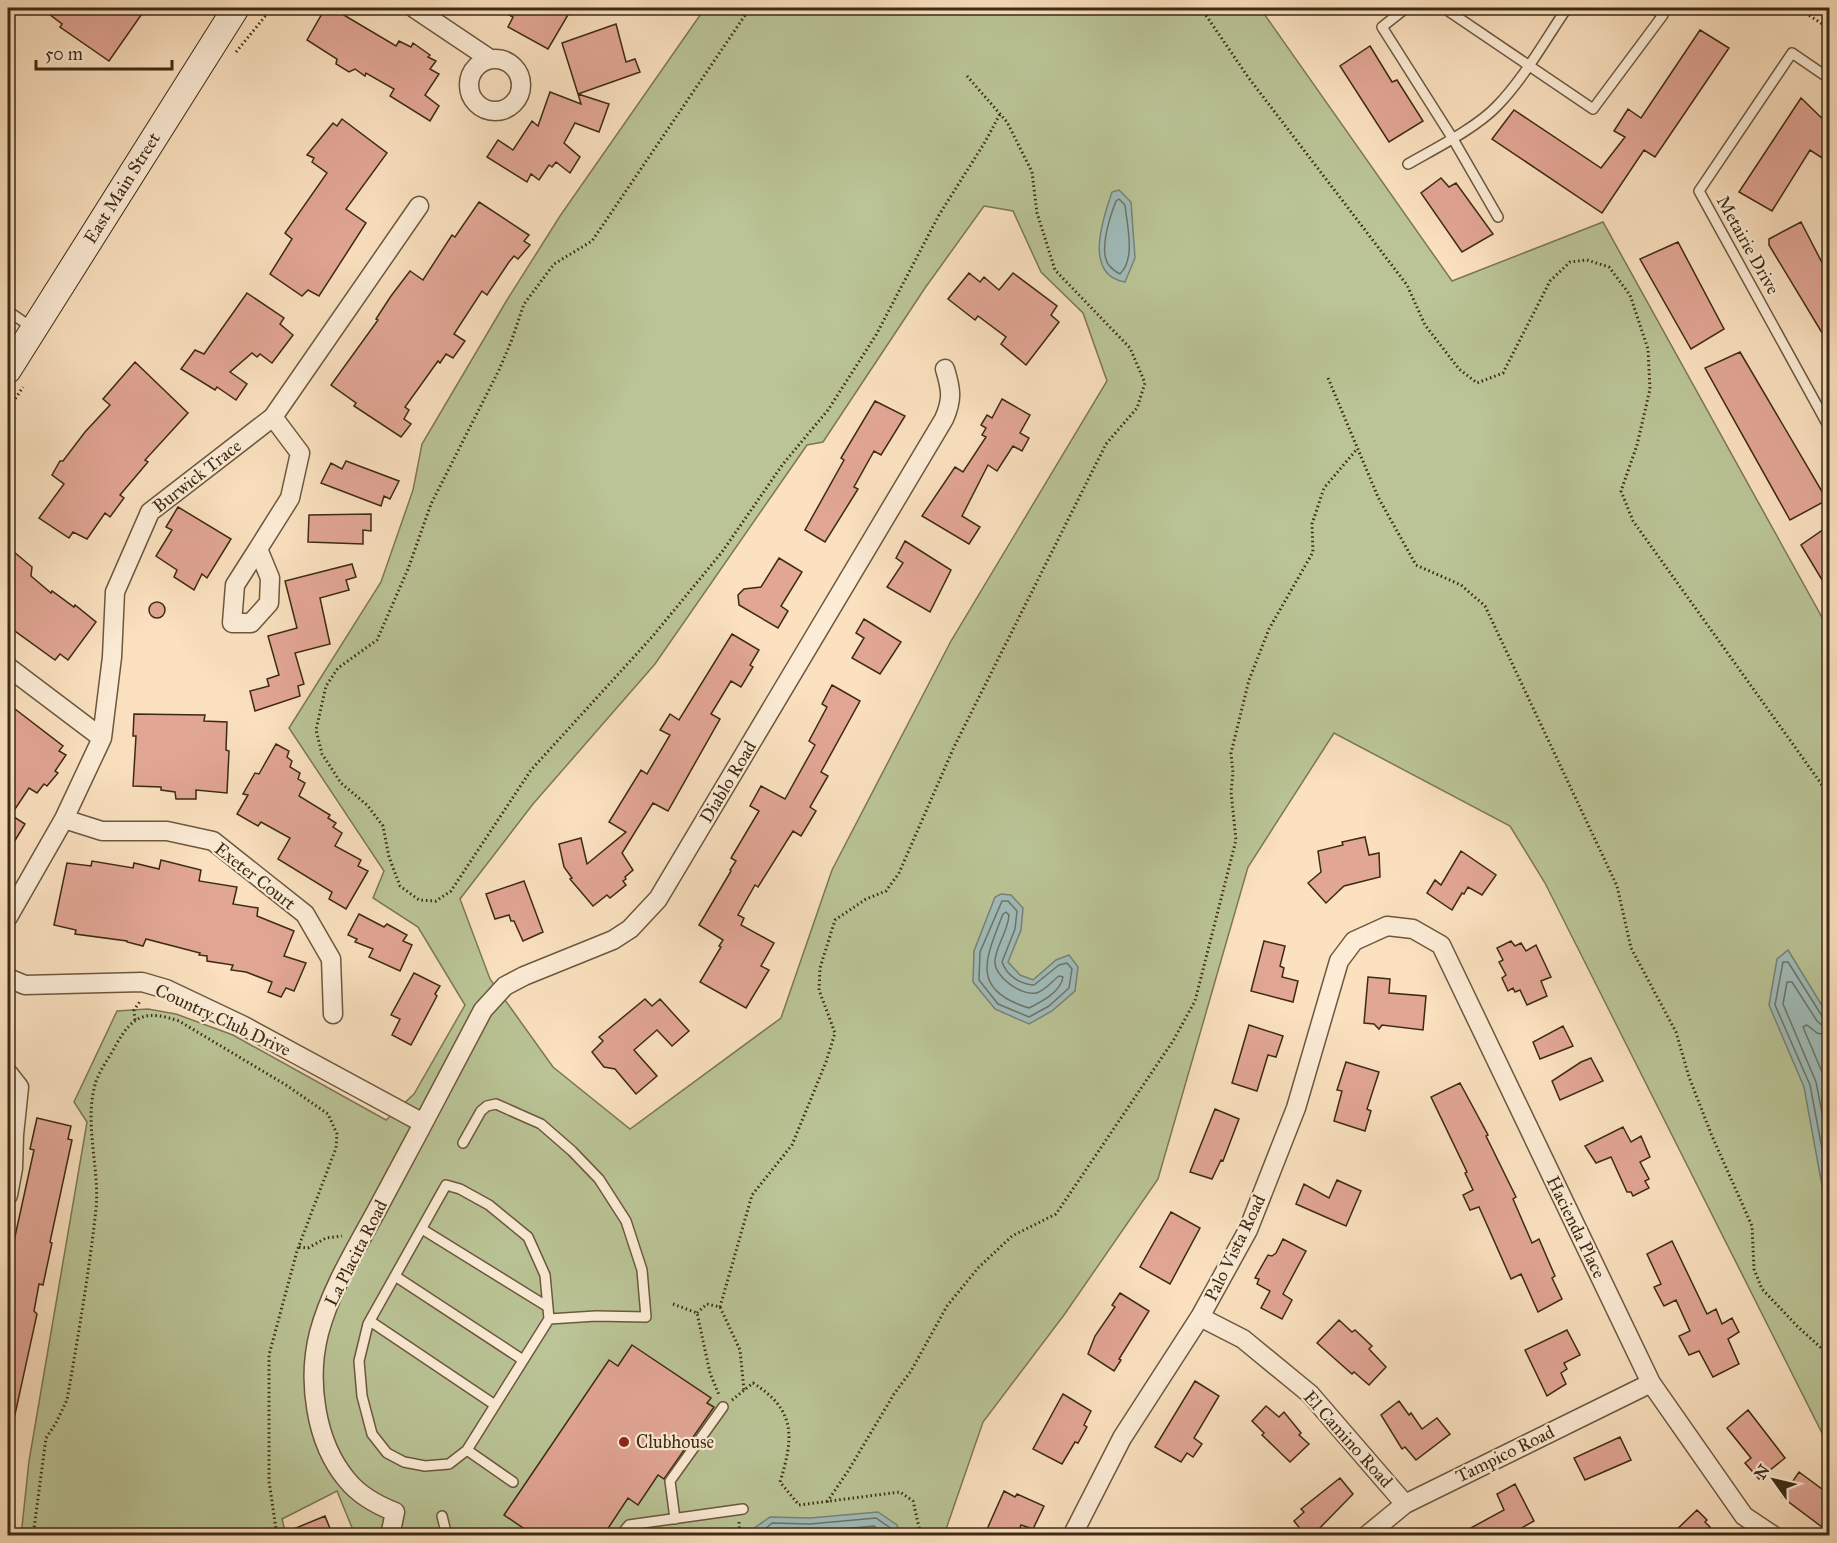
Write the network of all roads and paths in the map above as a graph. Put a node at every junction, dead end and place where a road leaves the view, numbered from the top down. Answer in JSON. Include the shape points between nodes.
{"nodes":[{"id":1,"x":236,"y":8,"type":"edge"},
{"id":2,"x":414,"y":8,"type":"edge"},
{"id":3,"x":750,"y":8,"type":"edge"},
{"id":4,"x":1201,"y":8,"type":"edge"},
{"id":5,"x":1406,"y":8,"type":"edge"},
{"id":6,"x":1444,"y":8,"type":"edge"},
{"id":7,"x":1567,"y":8,"type":"edge"},
{"id":8,"x":1652,"y":8,"type":"edge"},
{"id":9,"x":1798,"y":8,"type":"edge"},
{"id":10,"x":1830,"y":29,"type":"edge"},
{"id":11,"x":490,"y":59,"type":"dead end"},
{"id":12,"x":1529,"y":65,"type":"junction"},
{"id":13,"x":967,"y":76,"type":"dead end"},
{"id":14,"x":1830,"y":79,"type":"edge"},
{"id":15,"x":1000,"y":114,"type":"junction"},
{"id":16,"x":1453,"y":139,"type":"junction"},
{"id":17,"x":1408,"y":164,"type":"dead end"},
{"id":18,"x":419,"y":206,"type":"dead end"},
{"id":19,"x":1498,"y":217,"type":"dead end"},
{"id":20,"x":8,"y":311,"type":"edge"},
{"id":21,"x":33,"y":329,"type":"junction"},
{"id":22,"x":945,"y":369,"type":"dead end"},
{"id":23,"x":8,"y":370,"type":"edge"},
{"id":24,"x":1328,"y":378,"type":"dead end"},
{"id":25,"x":273,"y":417,"type":"junction"},
{"id":26,"x":1830,"y":429,"type":"edge"},
{"id":27,"x":1357,"y":449,"type":"junction"},
{"id":28,"x":258,"y":549,"type":"dead end"},
{"id":29,"x":8,"y":667,"type":"edge"},
{"id":30,"x":102,"y":738,"type":"junction"},
{"id":31,"x":1830,"y":796,"type":"edge"},
{"id":32,"x":64,"y":819,"type":"junction"},
{"id":33,"x":8,"y":917,"type":"edge"},
{"id":34,"x":1387,"y":926,"type":"joint"},
{"id":35,"x":8,"y":978,"type":"edge"},
{"id":36,"x":333,"y":1014,"type":"dead end"},
{"id":37,"x":8,"y":1073,"type":"edge"},
{"id":38,"x":423,"y":1123,"type":"junction"},
{"id":39,"x":11,"y":1135,"type":"edge"},
{"id":40,"x":463,"y":1143,"type":"dead end"},
{"id":41,"x":8,"y":1195,"type":"edge"},
{"id":42,"x":422,"y":1229,"type":"junction"},
{"id":43,"x":363,"y":1236,"type":"junction"},
{"id":44,"x":299,"y":1247,"type":"junction"},
{"id":45,"x":395,"y":1276,"type":"junction"},
{"id":46,"x":673,"y":1304,"type":"dead end"},
{"id":47,"x":720,"y":1306,"type":"junction"},
{"id":48,"x":548,"y":1307,"type":"junction"},
{"id":49,"x":696,"y":1312,"type":"junction"},
{"id":50,"x":1200,"y":1317,"type":"junction"},
{"id":51,"x":549,"y":1319,"type":"junction"},
{"id":52,"x":370,"y":1321,"type":"junction"},
{"id":53,"x":1830,"y":1356,"type":"edge"},
{"id":54,"x":523,"y":1360,"type":"junction"},
{"id":55,"x":1651,"y":1383,"type":"junction"},
{"id":56,"x":744,"y":1390,"type":"junction"},
{"id":57,"x":495,"y":1405,"type":"junction"},
{"id":58,"x":723,"y":1407,"type":"junction"},
{"id":59,"x":467,"y":1450,"type":"junction"},
{"id":60,"x":513,"y":1482,"type":"dead end"},
{"id":61,"x":827,"y":1502,"type":"junction"},
{"id":62,"x":1405,"y":1504,"type":"junction"},
{"id":63,"x":743,"y":1509,"type":"dead end"},
{"id":64,"x":442,"y":1516,"type":"dead end"},
{"id":65,"x":675,"y":1519,"type":"junction"},
{"id":66,"x":33,"y":1536,"type":"edge"},
{"id":67,"x":277,"y":1536,"type":"edge"},
{"id":68,"x":390,"y":1536,"type":"edge"},
{"id":69,"x":447,"y":1536,"type":"edge"},
{"id":70,"x":620,"y":1536,"type":"edge"},
{"id":71,"x":921,"y":1536,"type":"edge"},
{"id":72,"x":1072,"y":1536,"type":"edge"},
{"id":73,"x":1366,"y":1536,"type":"edge"},
{"id":74,"x":1774,"y":1536,"type":"edge"}],
"edges":[{"from":1,"to":21,"type":"main road","name":"East Main Street"},
{"from":2,"to":11,"type":"street"},
{"from":3,"to":15,"type":"path","via":[[592,241],[554,264],[524,304],[499,370],[431,504],[377,640],[338,668],[326,686],[316,730],[322,754],[341,783],[367,805],[382,826],[400,886],[419,900],[436,901],[451,891],[531,770],[722,552],[783,464],[828,411],[876,335],[939,214]]},
{"from":4,"to":31,"type":"path","via":[[1248,77],[1407,285],[1425,325],[1459,369],[1477,383],[1503,373],[1550,281],[1570,262],[1587,260],[1609,267],[1630,295],[1648,349],[1650,389],[1621,491],[1633,521]]},
{"from":5,"to":16,"type":"lane","via":[[1382,27]]},
{"from":6,"to":12,"type":"lane"},
{"from":7,"to":12,"type":"lane"},
{"from":8,"to":12,"type":"lane","via":[[1663,15],[1593,109]]},
{"from":9,"to":10,"type":"path"},
{"from":12,"to":16,"type":"lane","via":[[1496,107]]},
{"from":13,"to":15,"type":"path"},
{"from":14,"to":26,"type":"lane","name":"Metairie Drive","via":[[1792,53],[1699,191]]},
{"from":15,"to":47,"type":"path","via":[[1032,172],[1037,213],[1055,270],[1130,348],[1145,383],[1137,408],[1106,444],[954,747],[899,873],[886,891],[835,920],[820,968],[819,990],[835,1033],[792,1145],[752,1194]]},
{"from":16,"to":17,"type":"lane"},
{"from":16,"to":19,"type":"lane"},
{"from":18,"to":25,"type":"street","name":"Burwick Trace"},
{"from":20,"to":21,"type":"lane"},
{"from":21,"to":23,"type":"main road","name":"East Main Street"},
{"from":22,"to":38,"type":"street","name":"Diablo Road","via":[[951,405],[944,419],[658,899],[614,940],[505,986],[483,1010]]},
{"from":24,"to":27,"type":"path"},
{"from":25,"to":28,"type":"street","via":[[300,453],[290,498]]},
{"from":25,"to":30,"type":"street","name":"Burwick Trace","via":[[150,512],[115,591]]},
{"from":27,"to":53,"type":"path","via":[[1378,497],[1416,565],[1461,585],[1485,606],[1617,886],[1631,948],[1676,1032],[1708,1126],[1752,1226],[1754,1269],[1762,1289]]},
{"from":27,"to":61,"type":"path","via":[[1324,488],[1312,524],[1313,552],[1269,629],[1249,680],[1231,753],[1236,840],[1195,1001],[1173,1041],[1056,1214],[1012,1236],[978,1268],[947,1306]]},
{"from":29,"to":30,"type":"street"},
{"from":30,"to":32,"type":"street","name":"Burwick Trace"},
{"from":32,"to":33,"type":"street","name":"Burwick Trace"},
{"from":32,"to":36,"type":"street","name":"Exeter Court","via":[[102,831],[166,831],[213,841],[305,914],[331,959]]},
{"from":34,"to":50,"type":"street","name":"Palo Vista Road","via":[[1354,941],[1339,961],[1296,1108],[1248,1230]]},
{"from":34,"to":55,"type":"street","name":"Hacienda Place","via":[[1413,929],[1441,945]]},
{"from":35,"to":38,"type":"street","name":"Country Club Drive","via":[[25,985],[142,982],[166,989],[244,1026]]},
{"from":37,"to":39,"type":"street","via":[[19,1087]]},
{"from":38,"to":43,"type":"street","name":"La Placita Road"},
{"from":39,"to":41,"type":"street","via":[[13,1168]]},
{"from":40,"to":51,"type":"lane","via":[[481,1111],[496,1104],[541,1124],[599,1179],[626,1221],[642,1270],[646,1317]]},
{"from":42,"to":45,"type":"lane"},
{"from":42,"to":48,"type":"lane"},
{"from":42,"to":48,"type":"lane","via":[[446,1185],[489,1205],[528,1237],[545,1275]]},
{"from":43,"to":44,"type":"path","via":[[326,1238],[308,1248]]},
{"from":43,"to":68,"type":"street","name":"La Placita Road","via":[[336,1286],[318,1335],[316,1411],[335,1463],[347,1480],[363,1496],[395,1512]]},
{"from":44,"to":66,"type":"path","via":[[336,1148],[337,1134],[328,1114],[179,1021],[160,1015],[135,1020],[120,1037],[95,1085],[91,1125],[95,1217],[67,1400],[46,1438]]},
{"from":44,"to":67,"type":"path","via":[[269,1355],[269,1480]]},
{"from":45,"to":52,"type":"lane"},
{"from":45,"to":54,"type":"lane"},
{"from":46,"to":49,"type":"path"},
{"from":47,"to":49,"type":"path","via":[[707,1304]]},
{"from":47,"to":56,"type":"path","via":[[740,1350]]},
{"from":48,"to":51,"type":"lane"},
{"from":49,"to":58,"type":"path"},
{"from":50,"to":62,"type":"street","name":"El Camino Road","via":[[1243,1339],[1310,1394]]},
{"from":50,"to":72,"type":"street","name":"Palo Vista Road","via":[[1122,1438]]},
{"from":51,"to":54,"type":"lane"},
{"from":52,"to":57,"type":"lane"},
{"from":52,"to":59,"type":"lane","via":[[359,1361],[362,1396],[372,1434],[387,1453],[404,1462],[425,1466],[449,1464]]},
{"from":54,"to":57,"type":"lane"},
{"from":55,"to":62,"type":"street","name":"Tampico Road"},
{"from":55,"to":74,"type":"street","name":"Hacienda Place","via":[[1744,1516]]},
{"from":56,"to":58,"type":"path"},
{"from":56,"to":61,"type":"path","via":[[753,1383],[771,1394],[788,1420],[789,1452],[780,1482],[799,1505]]},
{"from":57,"to":59,"type":"lane"},
{"from":58,"to":65,"type":"lane","via":[[670,1481]]},
{"from":59,"to":60,"type":"lane"},
{"from":61,"to":71,"type":"path","via":[[900,1492],[914,1501]]},
{"from":62,"to":73,"type":"street","name":"Tampico Road"},
{"from":63,"to":65,"type":"lane"},
{"from":64,"to":69,"type":"lane"},
{"from":65,"to":70,"type":"lane","via":[[629,1525]]}]}
